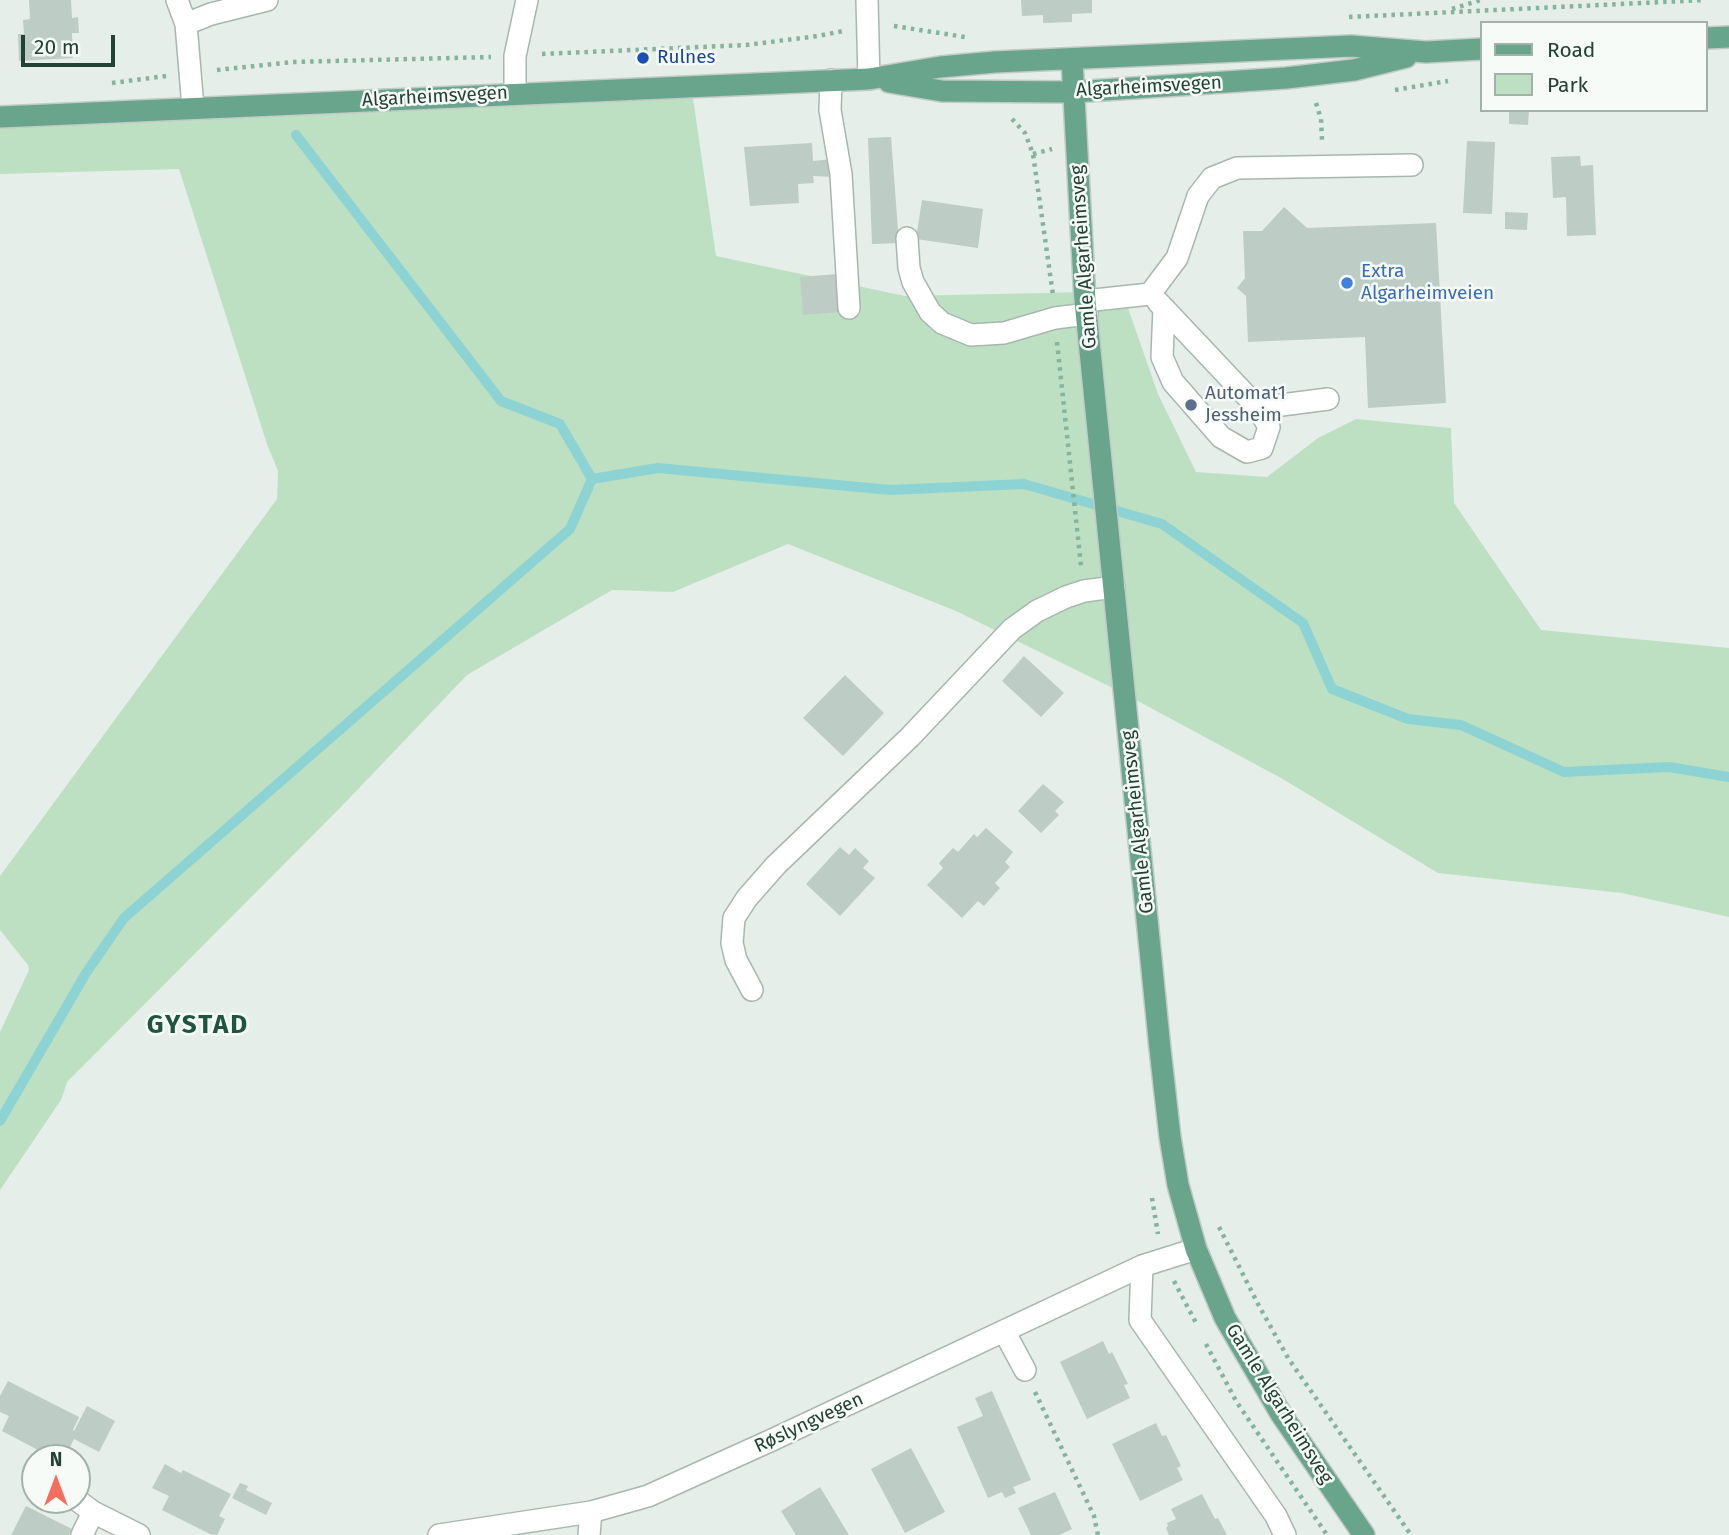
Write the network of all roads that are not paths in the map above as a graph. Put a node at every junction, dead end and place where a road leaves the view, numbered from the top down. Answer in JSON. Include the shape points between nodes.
{"nodes":[{"id":1,"x":177,"y":0,"type":"edge"},
{"id":2,"x":267,"y":0,"type":"edge"},
{"id":3,"x":527,"y":0,"type":"edge"},
{"id":4,"x":867,"y":0,"type":"edge"},
{"id":5,"x":186,"y":24,"type":"junction"},
{"id":6,"x":1729,"y":37,"type":"edge"},
{"id":7,"x":1708,"y":38,"type":"edge"},
{"id":8,"x":1480,"y":50,"type":"edge"},
{"id":9,"x":1426,"y":52,"type":"junction"},
{"id":10,"x":1072,"y":60,"type":"junction"},
{"id":11,"x":869,"y":79,"type":"junction"},
{"id":12,"x":831,"y":80,"type":"junction"},
{"id":13,"x":1073,"y":92,"type":"junction"},
{"id":14,"x":515,"y":93,"type":"junction"},
{"id":15,"x":193,"y":108,"type":"junction"},
{"id":16,"x":0,"y":117,"type":"edge"},
{"id":17,"x":1412,"y":165,"type":"dead end"},
{"id":18,"x":906,"y":238,"type":"dead end"},
{"id":19,"x":1157,"y":301,"type":"junction"},
{"id":20,"x":1086,"y":307,"type":"junction"},
{"id":21,"x":849,"y":308,"type":"dead end"},
{"id":22,"x":1328,"y":399,"type":"dead end"},
{"id":23,"x":1258,"y":408,"type":"junction"},
{"id":24,"x":1114,"y":587,"type":"junction"},
{"id":25,"x":752,"y":990,"type":"dead end"},
{"id":26,"x":1196,"y":1249,"type":"junction"},
{"id":27,"x":1142,"y":1266,"type":"junction"},
{"id":28,"x":1004,"y":1331,"type":"junction"},
{"id":29,"x":1024,"y":1370,"type":"road end"},
{"id":30,"x":91,"y":1509,"type":"edge"},
{"id":31,"x":591,"y":1512,"type":"junction"},
{"id":32,"x":84,"y":1514,"type":"edge"},
{"id":33,"x":82,"y":1535,"type":"edge"},
{"id":34,"x":139,"y":1535,"type":"edge"},
{"id":35,"x":439,"y":1535,"type":"edge"},
{"id":36,"x":589,"y":1535,"type":"edge"},
{"id":37,"x":1285,"y":1535,"type":"edge"},
{"id":38,"x":1364,"y":1535,"type":"edge"}],
"edges":[{"from":1,"to":5,"type":"street"},
{"from":2,"to":5,"type":"street"},
{"from":3,"to":14,"type":"street","via":[[515,56]]},
{"from":4,"to":11,"type":"street"},
{"from":5,"to":15,"type":"street"},
{"from":6,"to":7,"type":"main road"},
{"from":8,"to":9,"type":"main road","name":"Algarheimsvegen"},
{"from":9,"to":10,"type":"main road","name":"Algarheimsvegen","via":[[1352,46]]},
{"from":9,"to":13,"type":"main road","name":"Algarheimsvegen","via":[[1354,69],[1286,78]]},
{"from":10,"to":11,"type":"main road","name":"Algarheimsvegen","via":[[967,64]]},
{"from":10,"to":13,"type":"main road","name":"Gamle Algarheimsveg"},
{"from":11,"to":12,"type":"main road","name":"Algarheimsvegen"},
{"from":11,"to":13,"type":"main road","name":"Algarheimsvegen","via":[[942,91]]},
{"from":12,"to":14,"type":"main road","name":"Algarheimsvegen"},
{"from":12,"to":21,"type":"street"},
{"from":13,"to":20,"type":"main road","name":"Gamle Algarheimsveg"},
{"from":14,"to":15,"type":"main road","name":"Algarheimsvegen"},
{"from":15,"to":16,"type":"main road","name":"Algarheimsvegen"},
{"from":17,"to":19,"type":"street","via":[[1237,168],[1212,178],[1198,196]]},
{"from":18,"to":20,"type":"street","via":[[913,282],[930,312],[942,323],[971,335],[1004,333]]},
{"from":19,"to":20,"type":"street"},
{"from":19,"to":23,"type":"street"},
{"from":19,"to":23,"type":"street","via":[[1162,357],[1173,382],[1221,437],[1247,452],[1262,447],[1269,427]]},
{"from":20,"to":24,"type":"main road","name":"Gamle Algarheimsveg"},
{"from":22,"to":23,"type":"street"},
{"from":24,"to":25,"type":"street","via":[[1084,591],[1037,611],[1012,629],[747,898],[734,918],[732,943]]},
{"from":24,"to":26,"type":"main road","name":"Gamle Algarheimsveg","via":[[1170,1137]]},
{"from":26,"to":27,"type":"street","name":"Røslyngvegen"},
{"from":26,"to":38,"type":"main road","name":"Gamle Algarheimsveg","via":[[1247,1359]]},
{"from":27,"to":28,"type":"street","name":"Røslyngvegen"},
{"from":27,"to":37,"type":"street","via":[[1140,1320]]},
{"from":28,"to":29,"type":"street"},
{"from":28,"to":31,"type":"street","name":"Røslyngvegen","via":[[648,1496]]},
{"from":30,"to":34,"type":"street"},
{"from":31,"to":35,"type":"street","name":"Røslyngvegen"},
{"from":31,"to":36,"type":"street"},
{"from":32,"to":33,"type":"street"}]}
